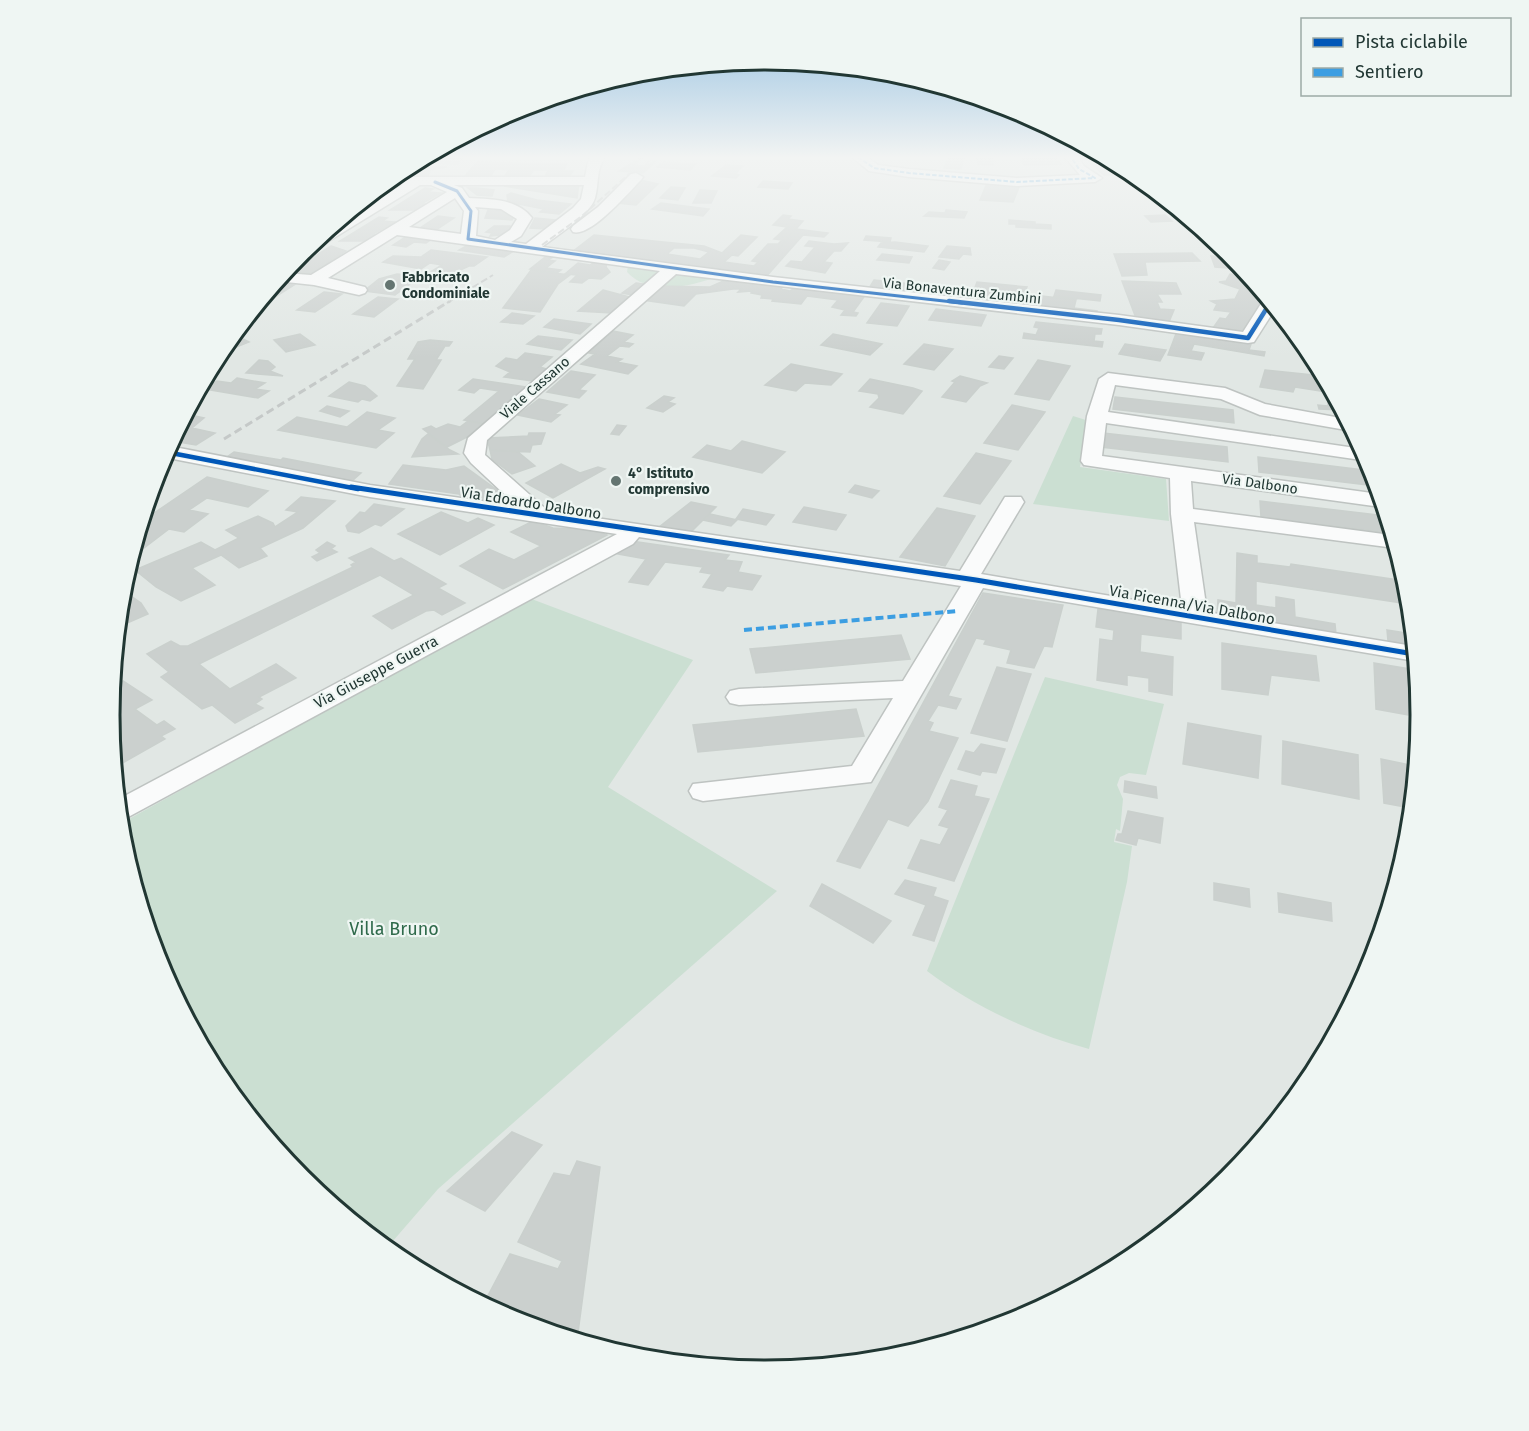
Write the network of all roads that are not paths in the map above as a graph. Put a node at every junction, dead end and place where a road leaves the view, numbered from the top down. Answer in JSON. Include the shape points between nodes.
{"nodes":[{"id":1,"x":406,"y":224,"type":"edge"},
{"id":2,"x":470,"y":224,"type":"edge"},
{"id":3,"x":522,"y":224,"type":"edge"},
{"id":4,"x":562,"y":224,"type":"edge"},
{"id":5,"x":585,"y":224,"type":"edge"},
{"id":6,"x":396,"y":230,"type":"junction"},
{"id":7,"x":468,"y":239,"type":"junction"},
{"id":8,"x":327,"y":242,"type":"edge"},
{"id":9,"x":496,"y":245,"type":"junction"},
{"id":10,"x":369,"y":246,"type":"junction"},
{"id":11,"x":530,"y":249,"type":"junction"},
{"id":12,"x":549,"y":252,"type":"junction"},
{"id":13,"x":673,"y":268,"type":"junction"},
{"id":14,"x":291,"y":278,"type":"edge"},
{"id":15,"x":314,"y":280,"type":"junction"},
{"id":16,"x":359,"y":290,"type":"dead end"},
{"id":17,"x":1265,"y":310,"type":"edge"},
{"id":18,"x":1097,"y":416,"type":"junction"},
{"id":19,"x":1340,"y":424,"type":"edge"},
{"id":20,"x":176,"y":454,"type":"edge"},
{"id":21,"x":1354,"y":454,"type":"edge"},
{"id":22,"x":1180,"y":473,"type":"junction"},
{"id":23,"x":1372,"y":500,"type":"edge"},
{"id":24,"x":1013,"y":502,"type":"dead end"},
{"id":25,"x":1182,"y":514,"type":"junction"},
{"id":26,"x":541,"y":516,"type":"junction"},
{"id":27,"x":632,"y":531,"type":"junction"},
{"id":28,"x":1385,"y":541,"type":"edge"},
{"id":29,"x":971,"y":580,"type":"junction"},
{"id":30,"x":1196,"y":618,"type":"junction"},
{"id":31,"x":1406,"y":653,"type":"edge"},
{"id":32,"x":912,"y":689,"type":"junction"},
{"id":33,"x":739,"y":697,"type":"dead end"},
{"id":34,"x":703,"y":791,"type":"dead end"},
{"id":35,"x":126,"y":808,"type":"edge"}],
"edges":[{"from":1,"to":6,"type":"street"},
{"from":2,"to":7,"type":"street"},
{"from":3,"to":9,"type":"street","via":[[516,233]]},
{"from":4,"to":11,"type":"street"},
{"from":5,"to":12,"type":"street"},
{"from":6,"to":7,"type":"street","name":"Via Bonaventura Zumbini"},
{"from":6,"to":10,"type":"street"},
{"from":7,"to":9,"type":"street","name":"Via Bonaventura Zumbini"},
{"from":8,"to":10,"type":"street"},
{"from":9,"to":11,"type":"street","name":"Via Bonaventura Zumbini"},
{"from":10,"to":15,"type":"street"},
{"from":11,"to":12,"type":"street","name":"Via Bonaventura Zumbini"},
{"from":12,"to":13,"type":"street","name":"Via Bonaventura Zumbini"},
{"from":13,"to":17,"type":"street","name":"Via Bonaventura Zumbini","via":[[1248,338]]},
{"from":13,"to":26,"type":"street","name":"Viale Cassano","via":[[478,438],[474,453],[478,459]]},
{"from":14,"to":15,"type":"street"},
{"from":15,"to":16,"type":"street"},
{"from":18,"to":19,"type":"street","via":[[1108,379],[1225,394],[1260,409]]},
{"from":18,"to":21,"type":"street"},
{"from":18,"to":22,"type":"street","name":"Via Dalbono","via":[[1090,461]]},
{"from":20,"to":26,"type":"street","name":"Via Edoardo Dalbono","via":[[370,490]]},
{"from":22,"to":23,"type":"street","name":"Via Dalbono"},
{"from":22,"to":25,"type":"street"},
{"from":24,"to":29,"type":"street"},
{"from":25,"to":28,"type":"street"},
{"from":25,"to":30,"type":"street"},
{"from":26,"to":27,"type":"street","name":"Via Edoardo Dalbono"},
{"from":27,"to":29,"type":"street","name":"Via Edoardo Dalbono"},
{"from":27,"to":35,"type":"street","name":"Via Giuseppe Guerra","via":[[625,539]]},
{"from":29,"to":30,"type":"street","name":"Via Picenna/Via Dalbono"},
{"from":29,"to":32,"type":"street"},
{"from":30,"to":31,"type":"street","name":"Via Picenna/Via Dalbono"},
{"from":32,"to":33,"type":"street"},
{"from":32,"to":34,"type":"street","via":[[861,775]]}]}
